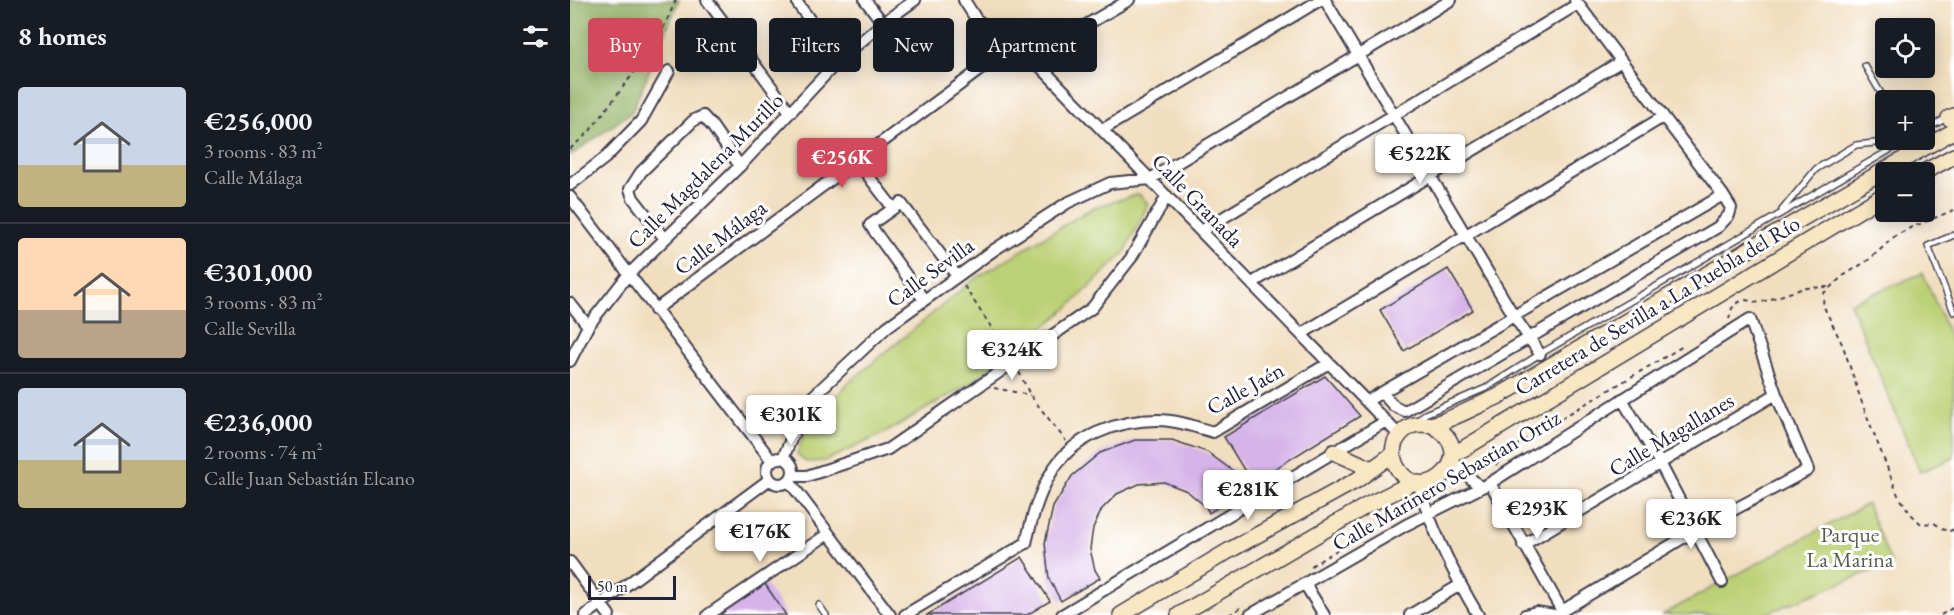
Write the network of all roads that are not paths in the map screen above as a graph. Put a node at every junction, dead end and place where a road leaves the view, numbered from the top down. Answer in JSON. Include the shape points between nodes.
{"nodes":[{"id":1,"x":707,"y":0,"type":"edge"},
{"id":2,"x":865,"y":0,"type":"edge"},
{"id":3,"x":915,"y":0,"type":"edge"},
{"id":4,"x":964,"y":0,"type":"edge"},
{"id":5,"x":1129,"y":0,"type":"edge"},
{"id":6,"x":1320,"y":0,"type":"edge"},
{"id":7,"x":1325,"y":0,"type":"edge"},
{"id":8,"x":1451,"y":0,"type":"edge"},
{"id":9,"x":1576,"y":2,"type":"edge"},
{"id":10,"x":798,"y":4,"type":"dead end"},
{"id":11,"x":808,"y":18,"type":"edge"},
{"id":12,"x":878,"y":18,"type":"edge"},
{"id":13,"x":889,"y":18,"type":"edge"},
{"id":14,"x":975,"y":18,"type":"edge"},
{"id":15,"x":1097,"y":19,"type":"edge"},
{"id":16,"x":873,"y":31,"type":"edge"},
{"id":17,"x":861,"y":41,"type":"edge"},
{"id":18,"x":1358,"y":55,"type":"junction"},
{"id":19,"x":1620,"y":62,"type":"junction"},
{"id":20,"x":1865,"y":66,"type":"dead end"},
{"id":21,"x":669,"y":71,"type":"dead end"},
{"id":22,"x":828,"y":72,"type":"edge"},
{"id":23,"x":976,"y":72,"type":"edge"},
{"id":24,"x":1046,"y":72,"type":"edge"},
{"id":25,"x":1879,"y":90,"type":"edge"},
{"id":26,"x":790,"y":112,"type":"junction"},
{"id":27,"x":1394,"y":114,"type":"junction"},
{"id":28,"x":1663,"y":117,"type":"junction"},
{"id":29,"x":1953,"y":120,"type":"edge"},
{"id":30,"x":1935,"y":126,"type":"edge"},
{"id":31,"x":1102,"y":130,"type":"junction"},
{"id":32,"x":1875,"y":143,"type":"edge"},
{"id":33,"x":1889,"y":150,"type":"edge"},
{"id":34,"x":1951,"y":158,"type":"edge"},
{"id":35,"x":856,"y":160,"type":"junction"},
{"id":36,"x":740,"y":166,"type":"junction"},
{"id":37,"x":1935,"y":166,"type":"edge"},
{"id":38,"x":1430,"y":175,"type":"junction"},
{"id":39,"x":1149,"y":179,"type":"junction"},
{"id":40,"x":570,"y":185,"type":"edge"},
{"id":41,"x":1723,"y":195,"type":"junction"},
{"id":42,"x":1167,"y":196,"type":"junction"},
{"id":43,"x":570,"y":197,"type":"edge"},
{"id":44,"x":1875,"y":201,"type":"edge"},
{"id":45,"x":893,"y":208,"type":"junction"},
{"id":46,"x":1779,"y":214,"type":"junction"},
{"id":47,"x":1201,"y":231,"type":"junction"},
{"id":48,"x":1466,"y":234,"type":"junction"},
{"id":49,"x":1954,"y":235,"type":"edge"},
{"id":50,"x":665,"y":239,"type":"junction"},
{"id":51,"x":628,"y":275,"type":"junction"},
{"id":52,"x":957,"y":276,"type":"junction"},
{"id":53,"x":1252,"y":284,"type":"junction"},
{"id":54,"x":924,"y":300,"type":"junction"},
{"id":55,"x":570,"y":303,"type":"edge"},
{"id":56,"x":655,"y":310,"type":"junction"},
{"id":57,"x":1954,"y":312,"type":"edge"},
{"id":58,"x":1514,"y":315,"type":"junction"},
{"id":59,"x":588,"y":326,"type":"junction"},
{"id":60,"x":1300,"y":334,"type":"junction"},
{"id":61,"x":1529,"y":338,"type":"junction"},
{"id":62,"x":1540,"y":354,"type":"junction"},
{"id":63,"x":570,"y":361,"type":"edge"},
{"id":64,"x":1329,"y":363,"type":"junction"},
{"id":65,"x":1382,"y":393,"type":"junction"},
{"id":66,"x":1776,"y":394,"type":"junction"},
{"id":67,"x":1622,"y":399,"type":"junction"},
{"id":68,"x":1367,"y":401,"type":"junction"},
{"id":69,"x":1386,"y":421,"type":"junction"},
{"id":70,"x":1414,"y":424,"type":"junction"},
{"id":71,"x":1432,"y":424,"type":"junction"},
{"id":72,"x":1399,"y":435,"type":"junction"},
{"id":73,"x":1334,"y":452,"type":"junction"},
{"id":74,"x":1393,"y":454,"type":"junction"},
{"id":75,"x":1452,"y":458,"type":"junction"},
{"id":76,"x":777,"y":459,"type":"junction"},
{"id":77,"x":1660,"y":463,"type":"junction"},
{"id":78,"x":1372,"y":469,"type":"junction"},
{"id":79,"x":770,"y":479,"type":"junction"},
{"id":80,"x":791,"y":479,"type":"junction"},
{"id":81,"x":1416,"y":482,"type":"junction"},
{"id":82,"x":1485,"y":485,"type":"junction"},
{"id":83,"x":1427,"y":516,"type":"junction"},
{"id":84,"x":1696,"y":530,"type":"junction"},
{"id":85,"x":828,"y":534,"type":"junction"},
{"id":86,"x":1523,"y":545,"type":"junction"},
{"id":87,"x":570,"y":562,"type":"edge"},
{"id":88,"x":1722,"y":582,"type":"dead end"},
{"id":89,"x":1305,"y":584,"type":"junction"},
{"id":90,"x":1460,"y":585,"type":"junction"},
{"id":91,"x":601,"y":604,"type":"junction"},
{"id":92,"x":819,"y":605,"type":"dead end"},
{"id":93,"x":1558,"y":614,"type":"edge"},
{"id":94,"x":586,"y":615,"type":"edge"},
{"id":95,"x":609,"y":615,"type":"edge"},
{"id":96,"x":708,"y":615,"type":"edge"},
{"id":97,"x":826,"y":615,"type":"edge"},
{"id":98,"x":890,"y":615,"type":"edge"},
{"id":99,"x":905,"y":615,"type":"edge"},
{"id":100,"x":1062,"y":615,"type":"edge"},
{"id":101,"x":1121,"y":615,"type":"edge"},
{"id":102,"x":1179,"y":615,"type":"edge"},
{"id":103,"x":1250,"y":615,"type":"edge"},
{"id":104,"x":1324,"y":615,"type":"edge"},
{"id":105,"x":1410,"y":615,"type":"edge"},
{"id":106,"x":1478,"y":615,"type":"edge"},
{"id":107,"x":1525,"y":615,"type":"edge"}],
"edges":[{"from":1,"to":26,"type":"street"},
{"from":2,"to":12,"type":"street"},
{"from":3,"to":13,"type":"street","name":"Calle Magdalena Murillo"},
{"from":4,"to":14,"type":"street","name":"Calle Granada"},
{"from":5,"to":15,"type":"street"},
{"from":6,"to":31,"type":"street"},
{"from":7,"to":18,"type":"street"},
{"from":8,"to":18,"type":"street"},
{"from":9,"to":19,"type":"street"},
{"from":9,"to":27,"type":"street"},
{"from":10,"to":11,"type":"street"},
{"from":16,"to":17,"type":"street","name":"Calle Magdalena Murillo"},
{"from":18,"to":27,"type":"street"},
{"from":18,"to":39,"type":"street"},
{"from":19,"to":28,"type":"street"},
{"from":19,"to":38,"type":"street"},
{"from":20,"to":25,"type":"lane"},
{"from":21,"to":40,"type":"street","via":[[641,121],[605,158]]},
{"from":22,"to":26,"type":"street","name":"Calle Magdalena Murillo"},
{"from":23,"to":35,"type":"street","name":"Calle Málaga"},
{"from":24,"to":31,"type":"street","name":"Calle Granada"},
{"from":26,"to":36,"type":"street","name":"Calle Magdalena Murillo"},
{"from":27,"to":38,"type":"street"},
{"from":27,"to":47,"type":"street"},
{"from":28,"to":41,"type":"street"},
{"from":28,"to":48,"type":"street"},
{"from":29,"to":30,"type":"lane"},
{"from":29,"to":71,"type":"main road","via":[[1890,166],[1497,397]]},
{"from":31,"to":39,"type":"street","name":"Calle Granada"},
{"from":32,"to":46,"type":"lane","via":[[1856,145],[1816,169]]},
{"from":33,"to":46,"type":"lane"},
{"from":34,"to":37,"type":"main road"},
{"from":35,"to":45,"type":"street"},
{"from":35,"to":56,"type":"street","name":"Calle Málaga"},
{"from":36,"to":50,"type":"street","name":"Calle Magdalena Murillo"},
{"from":36,"to":50,"type":"street","via":[[703,116],[694,120],[641,172],[630,189]]},
{"from":38,"to":48,"type":"street"},
{"from":38,"to":53,"type":"street"},
{"from":39,"to":42,"type":"street","name":"Calle Granada"},
{"from":39,"to":52,"type":"street","name":"Calle Sevilla","via":[[1110,183],[1067,203]]},
{"from":41,"to":58,"type":"street"},
{"from":41,"to":61,"type":"street","via":[[1731,208],[1718,226]]},
{"from":42,"to":47,"type":"street","name":"Calle Granada"},
{"from":42,"to":80,"type":"street","via":[[1131,258],[1092,308],[888,449]]},
{"from":43,"to":51,"type":"street"},
{"from":44,"to":75,"type":"main road","name":"Carretera de Sevilla a La Puebla del Río"},
{"from":45,"to":52,"type":"street","via":[[901,203]]},
{"from":45,"to":54,"type":"street","via":[[870,225]]},
{"from":46,"to":62,"type":"lane"},
{"from":47,"to":53,"type":"street","name":"Calle Granada"},
{"from":48,"to":58,"type":"street"},
{"from":48,"to":60,"type":"street"},
{"from":49,"to":57,"type":"lane","via":[[1928,246]]},
{"from":50,"to":51,"type":"street","name":"Calle Magdalena Murillo"},
{"from":51,"to":56,"type":"street"},
{"from":51,"to":59,"type":"street","name":"Calle Magdalena Murillo"},
{"from":52,"to":54,"type":"street","name":"Calle Sevilla"},
{"from":53,"to":60,"type":"street","name":"Calle Granada"},
{"from":54,"to":76,"type":"street","name":"Calle Sevilla","via":[[887,327],[807,402]]},
{"from":55,"to":59,"type":"street"},
{"from":56,"to":76,"type":"street"},
{"from":58,"to":61,"type":"street"},
{"from":58,"to":65,"type":"street"},
{"from":59,"to":63,"type":"street","name":"Calle Magdalena Murillo"},
{"from":60,"to":64,"type":"street","name":"Calle Granada"},
{"from":61,"to":62,"type":"street"},
{"from":61,"to":65,"type":"street","via":[[1405,411]]},
{"from":62,"to":70,"type":"lane","via":[[1486,388],[1425,414]]},
{"from":64,"to":68,"type":"street","name":"Calle Granada"},
{"from":64,"to":99,"type":"street","name":"Calle Jaén","via":[[1213,432],[1159,420],[1124,423],[1094,433],[1072,448],[1052,470],[1038,497],[1026,543]]},
{"from":65,"to":68,"type":"street"},
{"from":66,"to":67,"type":"street","name":"Calle Marinero Sebastian Ortiz","via":[[1750,319]]},
{"from":66,"to":77,"type":"street","name":"Calle Magallanes"},
{"from":66,"to":84,"type":"street","via":[[1809,470]]},
{"from":67,"to":77,"type":"street"},
{"from":67,"to":82,"type":"street","name":"Calle Marinero Sebastian Ortiz"},
{"from":68,"to":69,"type":"street","name":"Calle Granada"},
{"from":69,"to":72,"type":"street","name":"Calle Granada"},
{"from":69,"to":73,"type":"street"},
{"from":70,"to":71,"type":"main road"},
{"from":70,"to":72,"type":"main road"},
{"from":71,"to":75,"type":"main road","via":[[1449,439]]},
{"from":72,"to":74,"type":"main road"},
{"from":73,"to":78,"type":"main road"},
{"from":73,"to":100,"type":"street"},
{"from":74,"to":78,"type":"main road"},
{"from":74,"to":81,"type":"main road","via":[[1400,472]]},
{"from":75,"to":81,"type":"main road","via":[[1446,473],[1433,482]]},
{"from":75,"to":82,"type":"street"},
{"from":76,"to":79,"type":"street","via":[[768,466]]},
{"from":76,"to":80,"type":"street","via":[[790,462]]},
{"from":77,"to":84,"type":"street"},
{"from":77,"to":86,"type":"street","name":"Calle Magallanes"},
{"from":78,"to":101,"type":"main road"},
{"from":79,"to":80,"type":"street","via":[[782,484]]},
{"from":79,"to":91,"type":"street"},
{"from":80,"to":85,"type":"street"},
{"from":81,"to":83,"type":"street"},
{"from":81,"to":102,"type":"main road","via":[[1366,506]]},
{"from":82,"to":83,"type":"street","name":"Calle Marinero Sebastian Ortiz"},
{"from":82,"to":86,"type":"street"},
{"from":83,"to":89,"type":"street","name":"Calle Marinero Sebastian Ortiz"},
{"from":83,"to":90,"type":"street"},
{"from":84,"to":88,"type":"street"},
{"from":84,"to":93,"type":"street"},
{"from":85,"to":96,"type":"street"},
{"from":85,"to":98,"type":"street"},
{"from":86,"to":93,"type":"street"},
{"from":87,"to":91,"type":"street"},
{"from":89,"to":103,"type":"street","name":"Calle Marinero Sebastian Ortiz"},
{"from":89,"to":104,"type":"street"},
{"from":90,"to":105,"type":"street"},
{"from":90,"to":106,"type":"street"},
{"from":91,"to":94,"type":"street"},
{"from":91,"to":95,"type":"street"},
{"from":92,"to":97,"type":"lane"},
{"from":93,"to":107,"type":"street"}]}
